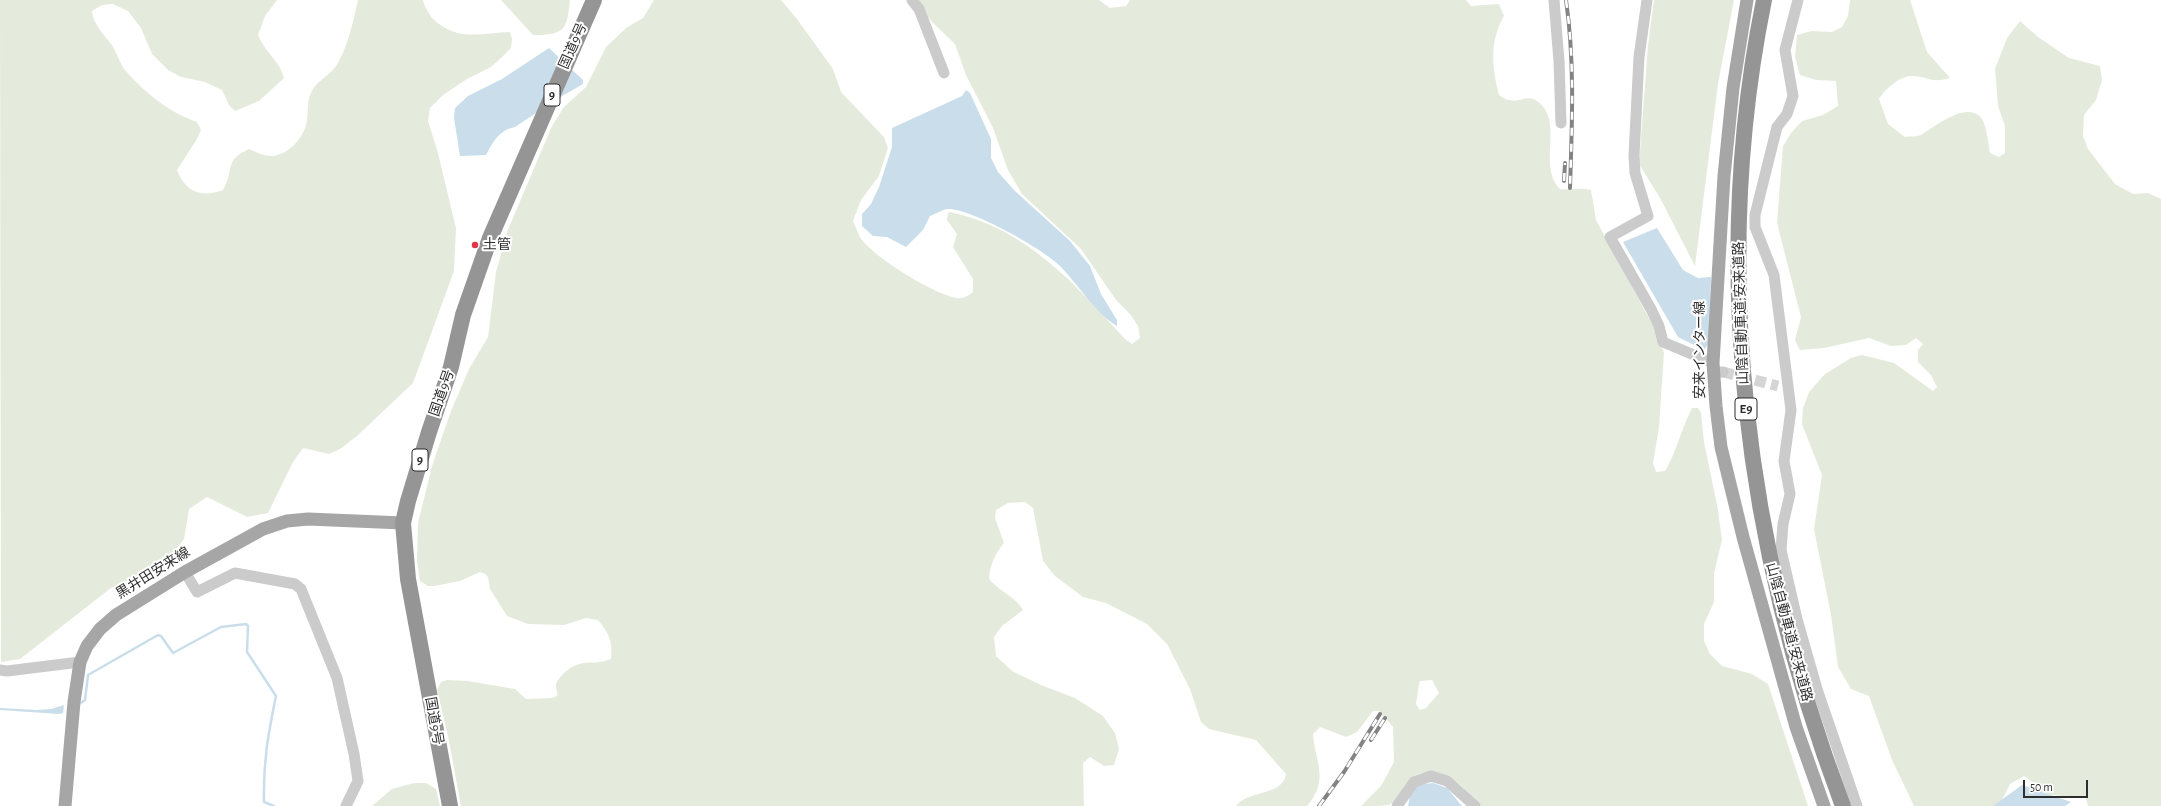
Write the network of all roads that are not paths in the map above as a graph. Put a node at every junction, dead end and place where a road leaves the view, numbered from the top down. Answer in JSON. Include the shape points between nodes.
{"nodes":[{"id":1,"x":594,"y":0,"type":"edge"},
{"id":2,"x":912,"y":0,"type":"edge"},
{"id":3,"x":1554,"y":0,"type":"edge"},
{"id":4,"x":1647,"y":0,"type":"edge"},
{"id":5,"x":1747,"y":0,"type":"edge"},
{"id":6,"x":1764,"y":0,"type":"edge"},
{"id":7,"x":1798,"y":0,"type":"edge"},
{"id":8,"x":944,"y":73,"type":"dead end"},
{"id":9,"x":1560,"y":123,"type":"dead end"},
{"id":10,"x":1716,"y":369,"type":"junction"},
{"id":11,"x":403,"y":523,"type":"junction"},
{"id":12,"x":185,"y":572,"type":"junction"},
{"id":13,"x":80,"y":662,"type":"junction"},
{"id":14,"x":0,"y":670,"type":"edge"},
{"id":15,"x":65,"y":806,"type":"edge"},
{"id":16,"x":346,"y":806,"type":"edge"},
{"id":17,"x":450,"y":806,"type":"edge"},
{"id":18,"x":1397,"y":806,"type":"edge"},
{"id":19,"x":1475,"y":806,"type":"edge"},
{"id":20,"x":1824,"y":806,"type":"edge"},
{"id":21,"x":1843,"y":806,"type":"edge"},
{"id":22,"x":1857,"y":806,"type":"edge"}],
"edges":[{"from":1,"to":11,"type":"highway","name":"国道9号","number":"9","via":[[490,238],[464,315]]},
{"from":2,"to":8,"type":"street","via":[[919,10]]},
{"from":3,"to":9,"type":"street","via":[[1559,61]]},
{"from":4,"to":10,"type":"street","via":[[1639,57],[1634,156],[1635,173],[1648,216],[1610,237],[1651,309],[1664,342]]},
{"from":5,"to":10,"type":"main road","name":"安来インター線","via":[[1733,88],[1724,176]]},
{"from":6,"to":21,"type":"highway","name":"山陰自動車道;安来道路","number":"E9","via":[[1749,91],[1738,233],[1742,370],[1747,426],[1759,508],[1788,638]]},
{"from":7,"to":22,"type":"street","via":[[1785,50],[1792,96],[1787,114],[1777,127],[1755,215],[1755,227],[1774,275],[1783,387],[1791,410],[1784,461],[1790,494],[1783,524],[1781,550],[1796,618]]},
{"from":10,"to":20,"type":"main road","name":"安来インター線","via":[[1721,447],[1743,538],[1796,727]]},
{"from":11,"to":12,"type":"main road","name":"黒井田安来線","via":[[308,519],[287,521],[263,529]]},
{"from":11,"to":17,"type":"highway","name":"国道9号","number":"9","via":[[408,579]]},
{"from":12,"to":13,"type":"main road","name":"黒井田安来線","via":[[116,615],[100,629],[87,646]]},
{"from":12,"to":16,"type":"street","via":[[197,592],[235,573],[295,584],[301,589],[337,678],[354,754],[358,781]]},
{"from":13,"to":14,"type":"street","via":[[8,672]]},
{"from":13,"to":15,"type":"main road","name":"黒井田安来線"},
{"from":18,"to":19,"type":"street","via":[[1414,782],[1431,776],[1447,781]]}]}
